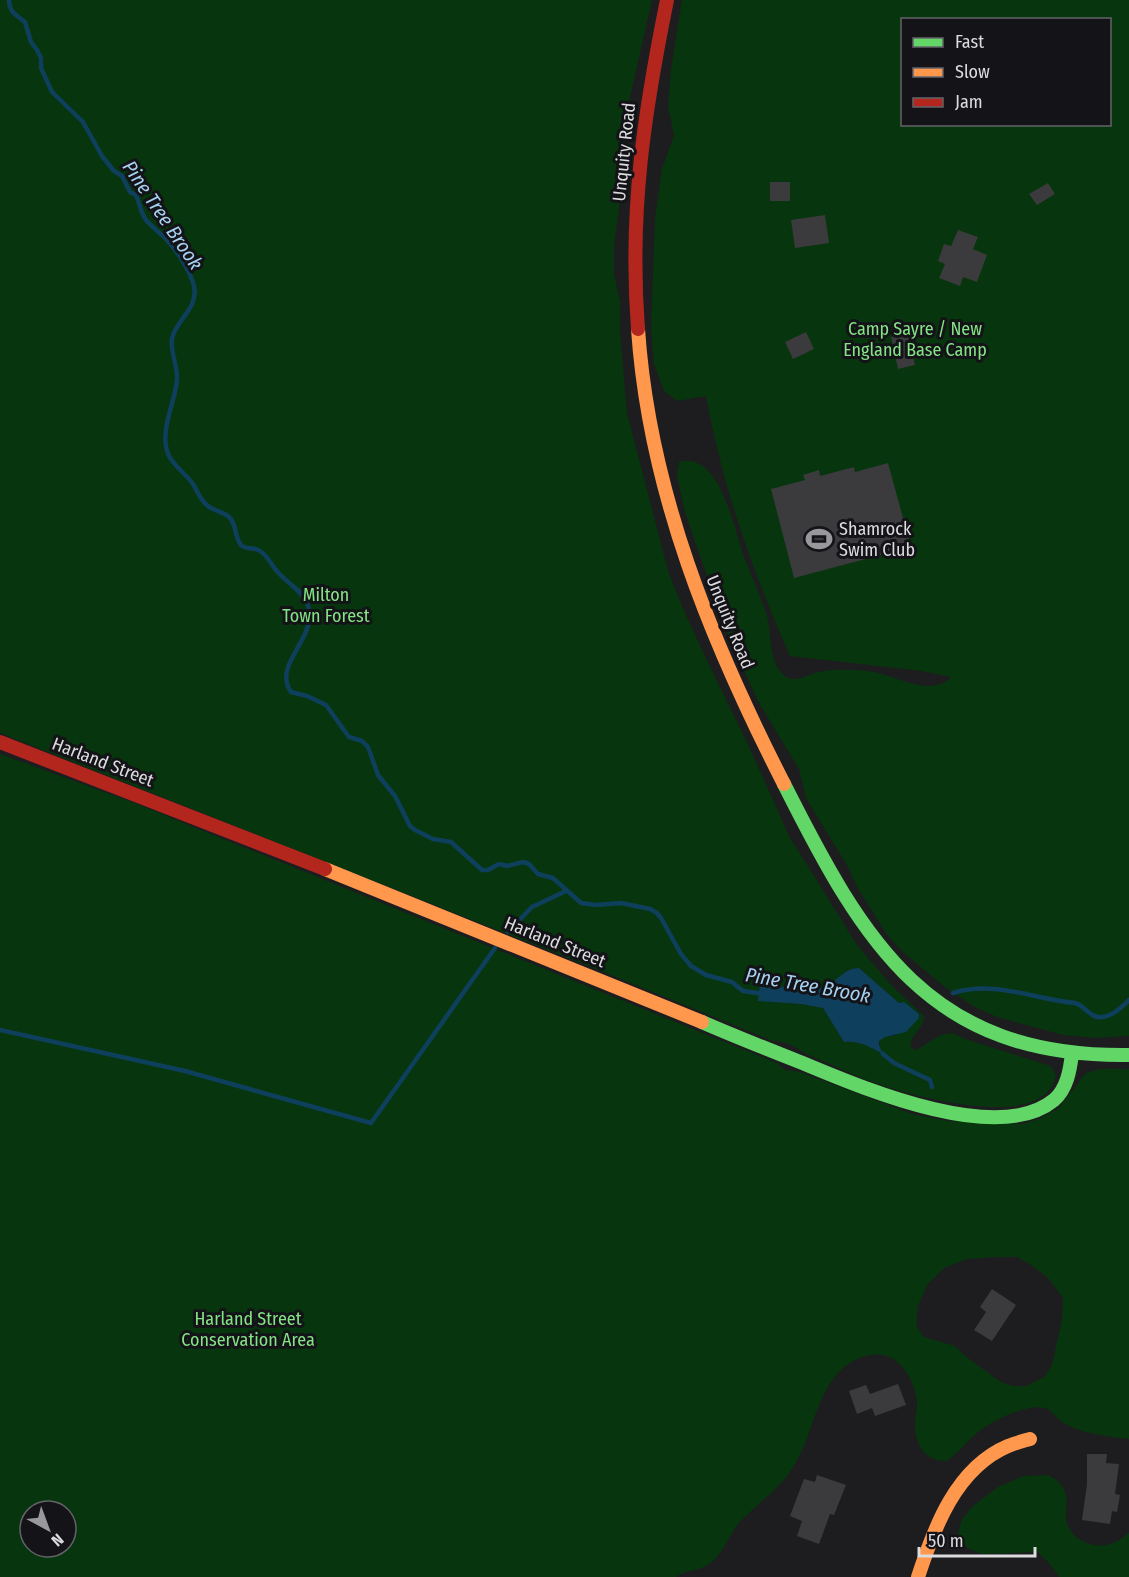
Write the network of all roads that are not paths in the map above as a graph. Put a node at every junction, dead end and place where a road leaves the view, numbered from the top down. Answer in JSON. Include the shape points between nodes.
{"nodes":[{"id":1,"x":667,"y":0,"type":"edge"},
{"id":2,"x":0,"y":742,"type":"edge"},
{"id":3,"x":1072,"y":1054,"type":"junction"},
{"id":4,"x":1129,"y":1055,"type":"edge"},
{"id":5,"x":1030,"y":1439,"type":"dead end"},
{"id":6,"x":918,"y":1577,"type":"edge"}],
"edges":[{"from":1,"to":3,"type":"street","name":"Unquity Road","via":[[641,147],[635,221],[636,309],[654,446],[699,598],[783,782],[844,893],[879,947],[922,990],[957,1015],[1023,1043]]},
{"from":2,"to":3,"type":"street","name":"Harland Street","via":[[904,1102],[977,1116],[1031,1113],[1045,1107],[1062,1090]]},
{"from":3,"to":4,"type":"street","name":"Unquity Road"},
{"from":5,"to":6,"type":"street","via":[[989,1456],[960,1486],[938,1522]]}]}
